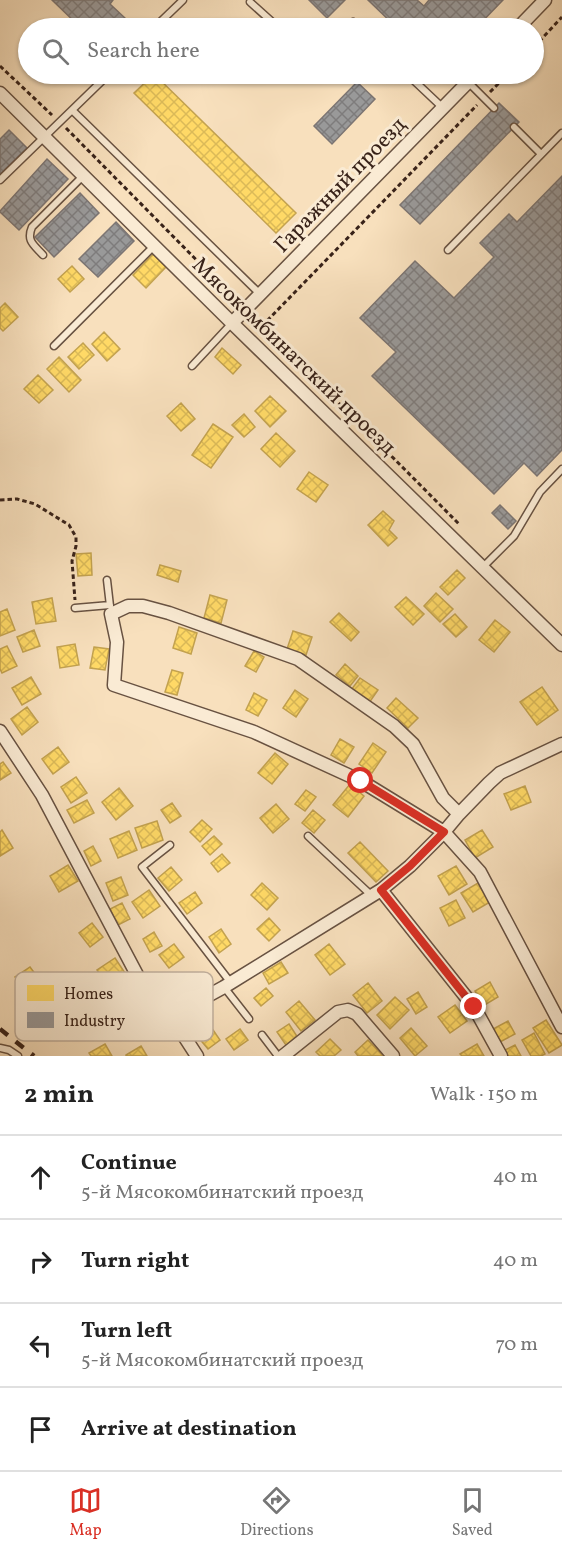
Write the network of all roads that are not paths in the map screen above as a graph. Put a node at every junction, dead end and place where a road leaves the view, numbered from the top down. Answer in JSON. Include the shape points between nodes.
{"nodes":[{"id":1,"x":182,"y":0,"type":"edge"},
{"id":2,"x":546,"y":0,"type":"edge"},
{"id":3,"x":250,"y":2,"type":"dead end"},
{"id":4,"x":164,"y":18,"type":"edge"},
{"id":5,"x":268,"y":18,"type":"edge"},
{"id":6,"x":528,"y":18,"type":"edge"},
{"id":7,"x":99,"y":84,"type":"edge"},
{"id":8,"x":417,"y":84,"type":"edge"},
{"id":9,"x":465,"y":84,"type":"edge"},
{"id":10,"x":475,"y":84,"type":"edge"},
{"id":11,"x":0,"y":93,"type":"edge"},
{"id":12,"x":442,"y":108,"type":"junction"},
{"id":13,"x":494,"y":108,"type":"dead end"},
{"id":14,"x":72,"y":110,"type":"junction"},
{"id":15,"x":514,"y":127,"type":"dead end"},
{"id":16,"x":562,"y":133,"type":"edge"},
{"id":17,"x":45,"y":137,"type":"junction"},
{"id":18,"x":541,"y":154,"type":"junction"},
{"id":19,"x":84,"y":175,"type":"junction"},
{"id":20,"x":0,"y":180,"type":"edge"},
{"id":21,"x":154,"y":246,"type":"junction"},
{"id":22,"x":448,"y":250,"type":"dead end"},
{"id":23,"x":43,"y":255,"type":"dead end"},
{"id":24,"x":261,"y":294,"type":"junction"},
{"id":25,"x":232,"y":324,"type":"junction"},
{"id":26,"x":54,"y":346,"type":"dead end"},
{"id":27,"x":192,"y":366,"type":"dead end"},
{"id":28,"x":562,"y":469,"type":"edge"},
{"id":29,"x":483,"y":567,"type":"junction"},
{"id":30,"x":107,"y":580,"type":"dead end"},
{"id":31,"x":75,"y":608,"type":"road end"},
{"id":32,"x":110,"y":609,"type":"junction"},
{"id":33,"x":562,"y":645,"type":"edge"},
{"id":34,"x":0,"y":731,"type":"edge"},
{"id":35,"x":562,"y":744,"type":"edge"},
{"id":36,"x":459,"y":814,"type":"junction"},
{"id":37,"x":444,"y":832,"type":"junction"},
{"id":38,"x":308,"y":836,"type":"dead end"},
{"id":39,"x":170,"y":845,"type":"dead end"},
{"id":40,"x":376,"y":893,"type":"junction"},
{"id":41,"x":135,"y":972,"type":"edge"},
{"id":42,"x":227,"y":985,"type":"junction"},
{"id":43,"x":213,"y":993,"type":"edge"},
{"id":44,"x":249,"y":1019,"type":"dead end"},
{"id":45,"x":562,"y":1027,"type":"edge"},
{"id":46,"x":262,"y":1035,"type":"dead end"},
{"id":47,"x":187,"y":1041,"type":"edge"},
{"id":48,"x":0,"y":1048,"type":"edge"},
{"id":49,"x":18,"y":1056,"type":"edge"},
{"id":50,"x":196,"y":1056,"type":"edge"},
{"id":51,"x":278,"y":1056,"type":"edge"},
{"id":52,"x":283,"y":1056,"type":"edge"},
{"id":53,"x":393,"y":1056,"type":"edge"},
{"id":54,"x":501,"y":1056,"type":"edge"}],
"edges":[{"from":1,"to":4,"type":"lane"},
{"from":2,"to":6,"type":"street"},
{"from":3,"to":5,"type":"lane"},
{"from":7,"to":14,"type":"lane"},
{"from":8,"to":12,"type":"lane"},
{"from":9,"to":12,"type":"street","name":"Гаражный проезд"},
{"from":10,"to":13,"type":"lane"},
{"from":11,"to":17,"type":"street","name":"Мясокомбинатский проезд"},
{"from":12,"to":24,"type":"street","name":"Гаражный проезд"},
{"from":14,"to":17,"type":"lane"},
{"from":14,"to":24,"type":"lane"},
{"from":15,"to":18,"type":"lane"},
{"from":16,"to":18,"type":"lane"},
{"from":17,"to":19,"type":"street","name":"Мясокомбинатский проезд"},
{"from":17,"to":20,"type":"lane"},
{"from":18,"to":22,"type":"lane"},
{"from":19,"to":21,"type":"street","name":"Мясокомбинатский проезд"},
{"from":19,"to":23,"type":"lane","via":[[32,227],[31,242]]},
{"from":21,"to":25,"type":"street","name":"Мясокомбинатский проезд"},
{"from":21,"to":26,"type":"lane"},
{"from":24,"to":25,"type":"street","name":"Гаражный проезд"},
{"from":25,"to":27,"type":"lane"},
{"from":25,"to":29,"type":"street","name":"Мясокомбинатский проезд"},
{"from":28,"to":29,"type":"lane","via":[[540,492],[514,536]]},
{"from":29,"to":33,"type":"street","name":"Мясокомбинатский проезд"},
{"from":30,"to":32,"type":"lane"},
{"from":31,"to":32,"type":"lane"},
{"from":32,"to":36,"type":"street","via":[[143,606],[298,659],[394,726],[413,744],[443,798]]},
{"from":32,"to":37,"type":"street","via":[[117,642],[114,685],[254,732],[361,781]]},
{"from":34,"to":41,"type":"street","via":[[42,795]]},
{"from":35,"to":36,"type":"street","via":[[500,773]]},
{"from":36,"to":37,"type":"street"},
{"from":37,"to":40,"type":"street"},
{"from":37,"to":45,"type":"street","via":[[480,872]]},
{"from":38,"to":40,"type":"lane"},
{"from":39,"to":42,"type":"lane","via":[[142,867]]},
{"from":40,"to":42,"type":"street"},
{"from":40,"to":54,"type":"street","via":[[474,1007]]},
{"from":42,"to":43,"type":"street"},
{"from":42,"to":44,"type":"lane"},
{"from":46,"to":51,"type":"lane"},
{"from":47,"to":50,"type":"street"},
{"from":48,"to":49,"type":"lane"},
{"from":52,"to":53,"type":"street","via":[[338,1012],[348,1010],[357,1014]]}]}
